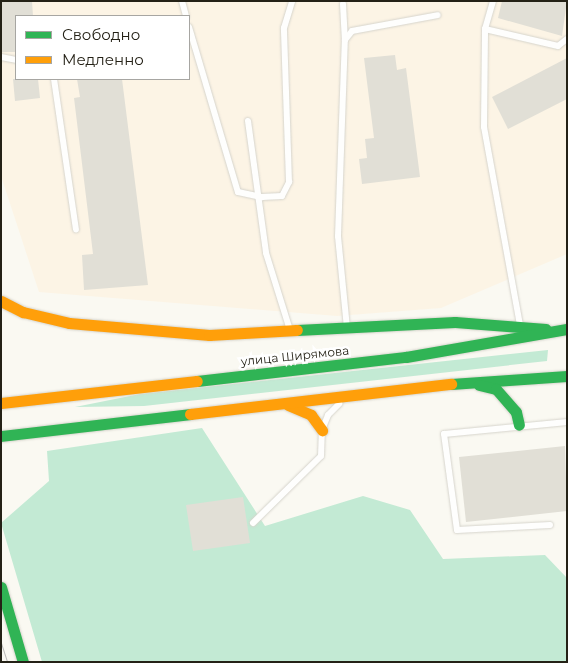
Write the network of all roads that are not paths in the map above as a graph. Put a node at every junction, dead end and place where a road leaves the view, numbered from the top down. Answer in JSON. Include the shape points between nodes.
{"nodes":[{"id":1,"x":182,"y":1,"type":"edge"},
{"id":2,"x":292,"y":1,"type":"edge"},
{"id":3,"x":493,"y":1,"type":"edge"},
{"id":4,"x":343,"y":4,"type":"dead end"},
{"id":5,"x":186,"y":15,"type":"edge"},
{"id":6,"x":438,"y":15,"type":"dead end"},
{"id":7,"x":485,"y":29,"type":"junction"},
{"id":8,"x":190,"y":30,"type":"edge"},
{"id":9,"x":567,"y":39,"type":"edge"},
{"id":10,"x":345,"y":40,"type":"junction"},
{"id":11,"x":1,"y":57,"type":"edge"},
{"id":12,"x":15,"y":60,"type":"edge"},
{"id":13,"x":54,"y":80,"type":"edge"},
{"id":14,"x":248,"y":121,"type":"dead end"},
{"id":15,"x":258,"y":196,"type":"junction"},
{"id":16,"x":76,"y":229,"type":"dead end"},
{"id":17,"x":1,"y":301,"type":"edge"},
{"id":18,"x":521,"y":326,"type":"junction"},
{"id":19,"x":347,"y":329,"type":"junction"},
{"id":20,"x":562,"y":330,"type":"edge"},
{"id":21,"x":290,"y":331,"type":"junction"},
{"id":22,"x":567,"y":376,"type":"edge"},
{"id":23,"x":449,"y":384,"type":"junction"},
{"id":24,"x":361,"y":396,"type":"junction"},
{"id":25,"x":1,"y":403,"type":"edge"},
{"id":26,"x":288,"y":405,"type":"junction"},
{"id":27,"x":567,"y":422,"type":"edge"},
{"id":28,"x":519,"y":425,"type":"junction"},
{"id":29,"x":322,"y":430,"type":"junction"},
{"id":30,"x":1,"y":436,"type":"edge"},
{"id":31,"x":252,"y":523,"type":"dead end"},
{"id":32,"x":550,"y":525,"type":"dead end"},
{"id":33,"x":1,"y":587,"type":"edge"},
{"id":34,"x":23,"y":662,"type":"edge"}],
"edges":[{"from":1,"to":5,"type":"lane"},
{"from":2,"to":15,"type":"lane","via":[[284,28],[289,182],[282,196]]},
{"from":3,"to":7,"type":"lane"},
{"from":4,"to":10,"type":"lane"},
{"from":6,"to":10,"type":"lane","via":[[352,31]]},
{"from":7,"to":9,"type":"lane","via":[[558,46]]},
{"from":7,"to":18,"type":"lane","via":[[484,127]]},
{"from":8,"to":15,"type":"lane","via":[[238,192]]},
{"from":10,"to":19,"type":"lane","via":[[338,236]]},
{"from":11,"to":12,"type":"lane"},
{"from":13,"to":16,"type":"lane"},
{"from":14,"to":15,"type":"lane"},
{"from":15,"to":21,"type":"lane","via":[[266,253]]},
{"from":17,"to":21,"type":"main road","via":[[42,318],[92,326],[209,335]]},
{"from":18,"to":19,"type":"main road","via":[[455,322]]},
{"from":18,"to":20,"type":"main road"},
{"from":19,"to":21,"type":"main road"},
{"from":20,"to":25,"type":"main road","name":"улица Ширямова","via":[[406,357]]},
{"from":22,"to":23,"type":"main road"},
{"from":23,"to":24,"type":"main road"},
{"from":23,"to":28,"type":"main road","via":[[477,384],[496,389],[516,412]]},
{"from":24,"to":26,"type":"main road"},
{"from":24,"to":29,"type":"lane","via":[[333,408]]},
{"from":26,"to":29,"type":"main road","via":[[311,415]]},
{"from":26,"to":30,"type":"main road"},
{"from":27,"to":28,"type":"lane"},
{"from":28,"to":32,"type":"lane","via":[[444,434],[457,530]]},
{"from":29,"to":31,"type":"lane","via":[[320,456]]},
{"from":33,"to":34,"type":"main road"}]}
